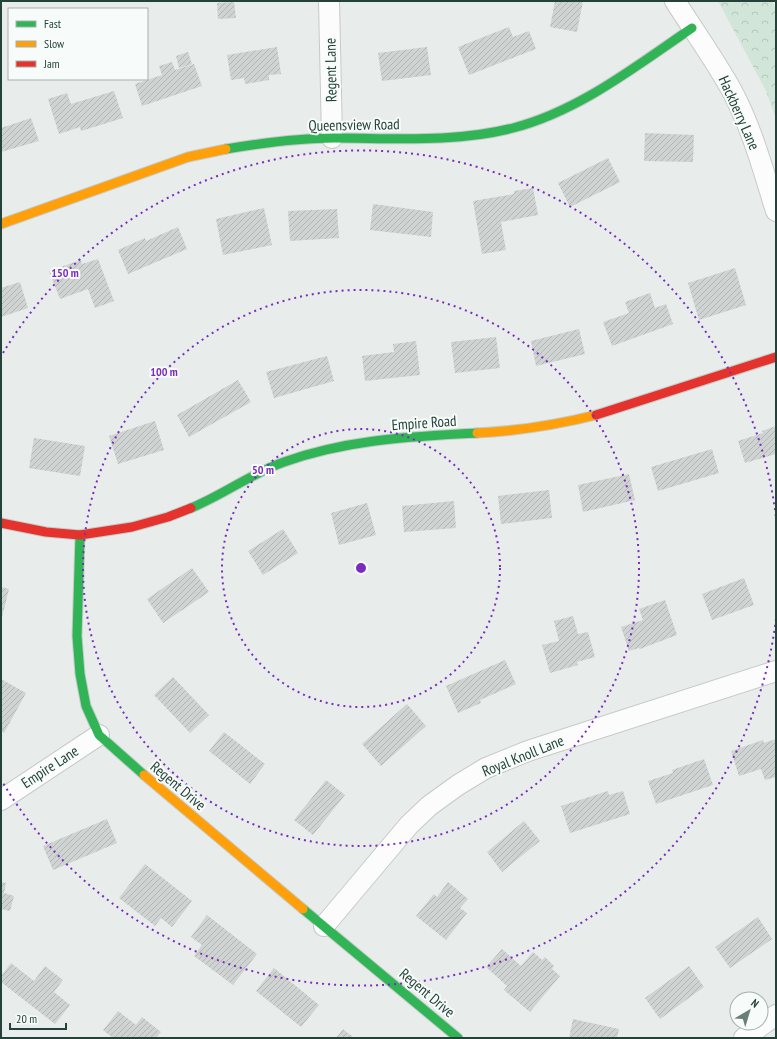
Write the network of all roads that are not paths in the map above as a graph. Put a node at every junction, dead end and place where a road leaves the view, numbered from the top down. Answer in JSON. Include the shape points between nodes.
{"nodes":[{"id":1,"x":329,"y":1,"type":"edge"},
{"id":2,"x":675,"y":1,"type":"edge"},
{"id":3,"x":692,"y":28,"type":"junction"},
{"id":4,"x":332,"y":138,"type":"junction"},
{"id":5,"x":776,"y":211,"type":"edge"},
{"id":6,"x":1,"y":224,"type":"edge"},
{"id":7,"x":776,"y":357,"type":"edge"},
{"id":8,"x":1,"y":523,"type":"edge"},
{"id":9,"x":80,"y":535,"type":"junction"},
{"id":10,"x":776,"y":671,"type":"edge"},
{"id":11,"x":99,"y":735,"type":"junction"},
{"id":12,"x":1,"y":800,"type":"edge"},
{"id":13,"x":324,"y":926,"type":"junction"},
{"id":14,"x":776,"y":1015,"type":"edge"},
{"id":15,"x":458,"y":1038,"type":"edge"},
{"id":16,"x":744,"y":1038,"type":"edge"}],
"edges":[{"from":1,"to":4,"type":"street","name":"Regent Lane"},
{"from":2,"to":3,"type":"street","name":"Hackberry Lane"},
{"from":3,"to":4,"type":"street","name":"Queensview Road","via":[[596,92],[538,120],[472,135],[435,138]]},
{"from":3,"to":5,"type":"street","name":"Hackberry Lane","via":[[732,91],[744,116]]},
{"from":4,"to":6,"type":"street","name":"Queensview Road","via":[[250,144],[188,157]]},
{"from":7,"to":9,"type":"street","name":"Empire Road","via":[[600,414],[564,423],[512,431],[355,442],[283,462],[198,505],[168,517],[132,527]]},
{"from":8,"to":9,"type":"street","via":[[46,532]]},
{"from":9,"to":11,"type":"street","name":"Regent Drive","via":[[76,636],[86,706]]},
{"from":10,"to":13,"type":"street","name":"Royal Knoll Lane","via":[[528,751],[486,768],[458,785],[414,820]]},
{"from":11,"to":12,"type":"street","name":"Empire Lane"},
{"from":11,"to":13,"type":"street","name":"Regent Drive"},
{"from":13,"to":15,"type":"street","name":"Regent Drive"},
{"from":14,"to":16,"type":"street"}]}
